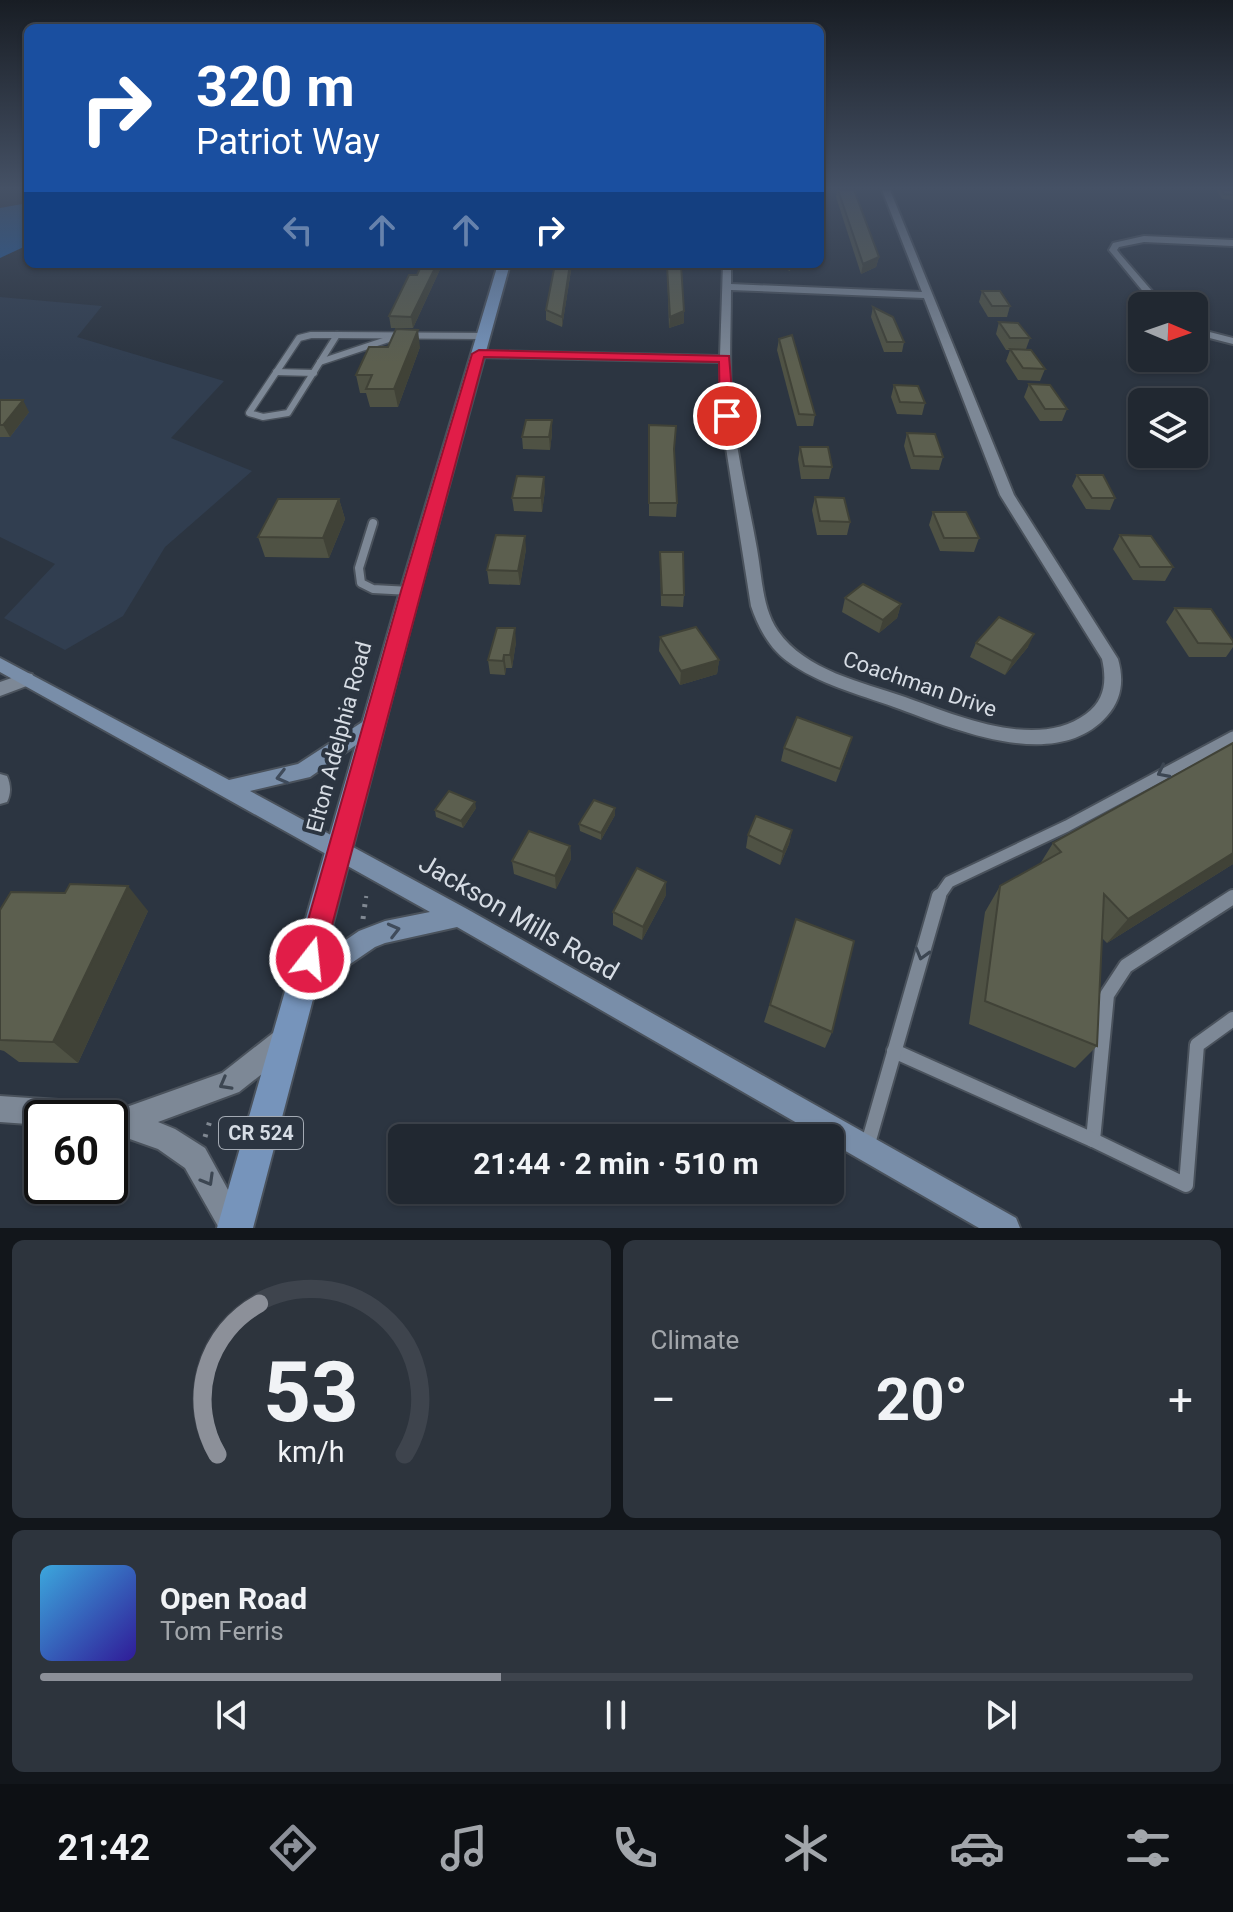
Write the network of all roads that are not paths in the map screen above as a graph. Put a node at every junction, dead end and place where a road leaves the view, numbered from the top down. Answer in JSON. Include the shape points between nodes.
{"nodes":[{"id":1,"x":908,"y":247,"type":"edge"},
{"id":2,"x":1115,"y":247,"type":"edge"},
{"id":3,"x":503,"y":268,"type":"edge"},
{"id":4,"x":727,"y":268,"type":"edge"},
{"id":5,"x":727,"y":287,"type":"junction"},
{"id":6,"x":1148,"y":292,"type":"edge"},
{"id":7,"x":926,"y":295,"type":"junction"},
{"id":8,"x":337,"y":335,"type":"junction"},
{"id":9,"x":1208,"y":335,"type":"edge"},
{"id":10,"x":399,"y":336,"type":"junction"},
{"id":11,"x":483,"y":336,"type":"junction"},
{"id":12,"x":1233,"y":341,"type":"edge"},
{"id":13,"x":479,"y":354,"type":"junction"},
{"id":14,"x":725,"y":359,"type":"junction"},
{"id":15,"x":320,"y":362,"type":"junction"},
{"id":16,"x":276,"y":372,"type":"junction"},
{"id":17,"x":314,"y":373,"type":"junction"},
{"id":18,"x":373,"y":523,"type":"dead end"},
{"id":19,"x":410,"y":591,"type":"junction"},
{"id":20,"x":0,"y":664,"type":"edge"},
{"id":21,"x":26,"y":679,"type":"junction"},
{"id":22,"x":0,"y":689,"type":"edge"},
{"id":23,"x":373,"y":724,"type":"junction"},
{"id":24,"x":1233,"y":737,"type":"edge"},
{"id":25,"x":0,"y":782,"type":"edge"},
{"id":26,"x":225,"y":789,"type":"junction"},
{"id":27,"x":0,"y":796,"type":"edge"},
{"id":28,"x":339,"y":850,"type":"junction"},
{"id":29,"x":1233,"y":897,"type":"edge"},
{"id":30,"x":459,"y":916,"type":"junction"},
{"id":31,"x":303,"y":983,"type":"junction"},
{"id":32,"x":1233,"y":1019,"type":"edge"},
{"id":33,"x":288,"y":1037,"type":"junction"},
{"id":34,"x":894,"y":1051,"type":"junction"},
{"id":35,"x":0,"y":1109,"type":"edge"},
{"id":36,"x":24,"y":1111,"type":"edge"},
{"id":37,"x":128,"y":1120,"type":"edge"},
{"id":38,"x":128,"y":1123,"type":"edge"},
{"id":39,"x":1093,"y":1140,"type":"junction"},
{"id":40,"x":866,"y":1150,"type":"junction"},
{"id":41,"x":235,"y":1228,"type":"edge"},
{"id":42,"x":1006,"y":1228,"type":"edge"}],
"edges":[{"from":1,"to":7,"type":"street","name":"Coachman Drive"},
{"from":2,"to":6,"type":"street"},
{"from":3,"to":11,"type":"main road","name":"Elton Adelphia Road","number":"CR 524"},
{"from":4,"to":5,"type":"street","name":"Coachman Drive"},
{"from":5,"to":7,"type":"street"},
{"from":5,"to":14,"type":"street","name":"Coachman Drive"},
{"from":7,"to":14,"type":"street","name":"Coachman Drive","via":[[1007,495],[1110,659],[1114,682],[1108,703],[1092,720],[1066,732],[1016,736],[966,725],[816,671],[774,639],[759,606],[727,416]]},
{"from":8,"to":10,"type":"lane"},
{"from":8,"to":15,"type":"lane"},
{"from":8,"to":16,"type":"lane","via":[[299,338]]},
{"from":9,"to":12,"type":"street"},
{"from":10,"to":11,"type":"lane"},
{"from":10,"to":15,"type":"lane"},
{"from":11,"to":13,"type":"main road","name":"Elton Adelphia Road","number":"CR 524"},
{"from":13,"to":14,"type":"street"},
{"from":13,"to":19,"type":"main road","name":"Elton Adelphia Road","number":"CR 524"},
{"from":15,"to":17,"type":"lane"},
{"from":16,"to":17,"type":"lane"},
{"from":16,"to":17,"type":"lane","via":[[249,413],[253,416],[288,413]]},
{"from":18,"to":19,"type":"lane","via":[[359,568],[361,583]]},
{"from":19,"to":23,"type":"main road","name":"Elton Adelphia Road","number":"CR 524"},
{"from":20,"to":21,"type":"main road","name":"Jackson Mills Road"},
{"from":21,"to":22,"type":"street"},
{"from":21,"to":26,"type":"main road","name":"Jackson Mills Road"},
{"from":23,"to":26,"type":"main road","one_way":true,"via":[[303,771]]},
{"from":23,"to":28,"type":"main road","name":"Elton Adelphia Road","number":"CR 524"},
{"from":24,"to":34,"type":"lane","one_way":true,"via":[[949,882],[939,895]]},
{"from":25,"to":27,"type":"street"},
{"from":26,"to":28,"type":"main road","name":"Jackson Mills Road"},
{"from":28,"to":30,"type":"main road","name":"Jackson Mills Road"},
{"from":28,"to":31,"type":"main road","name":"Elton Adelphia Road","number":"CR 524"},
{"from":29,"to":39,"type":"lane","via":[[1126,966],[1107,995]]},
{"from":31,"to":30,"type":"main road","one_way":true,"via":[[367,939]]},
{"from":30,"to":40,"type":"main road","name":"Jackson Mills Road"},
{"from":31,"to":33,"type":"main road","name":"Elton Adelphia Road","number":"CR 524"},
{"from":32,"to":39,"type":"lane","via":[[1197,1045],[1186,1185]]},
{"from":33,"to":37,"type":"street","one_way":true,"via":[[230,1083]]},
{"from":33,"to":41,"type":"main road","name":"Elton Adelphia Road","number":"CR 524"},
{"from":34,"to":39,"type":"lane"},
{"from":34,"to":40,"type":"lane"},
{"from":35,"to":36,"type":"street"},
{"from":38,"to":41,"type":"street","one_way":true,"via":[[166,1138],[195,1158]]},
{"from":40,"to":42,"type":"main road","name":"Jackson Mills Road"}]}
